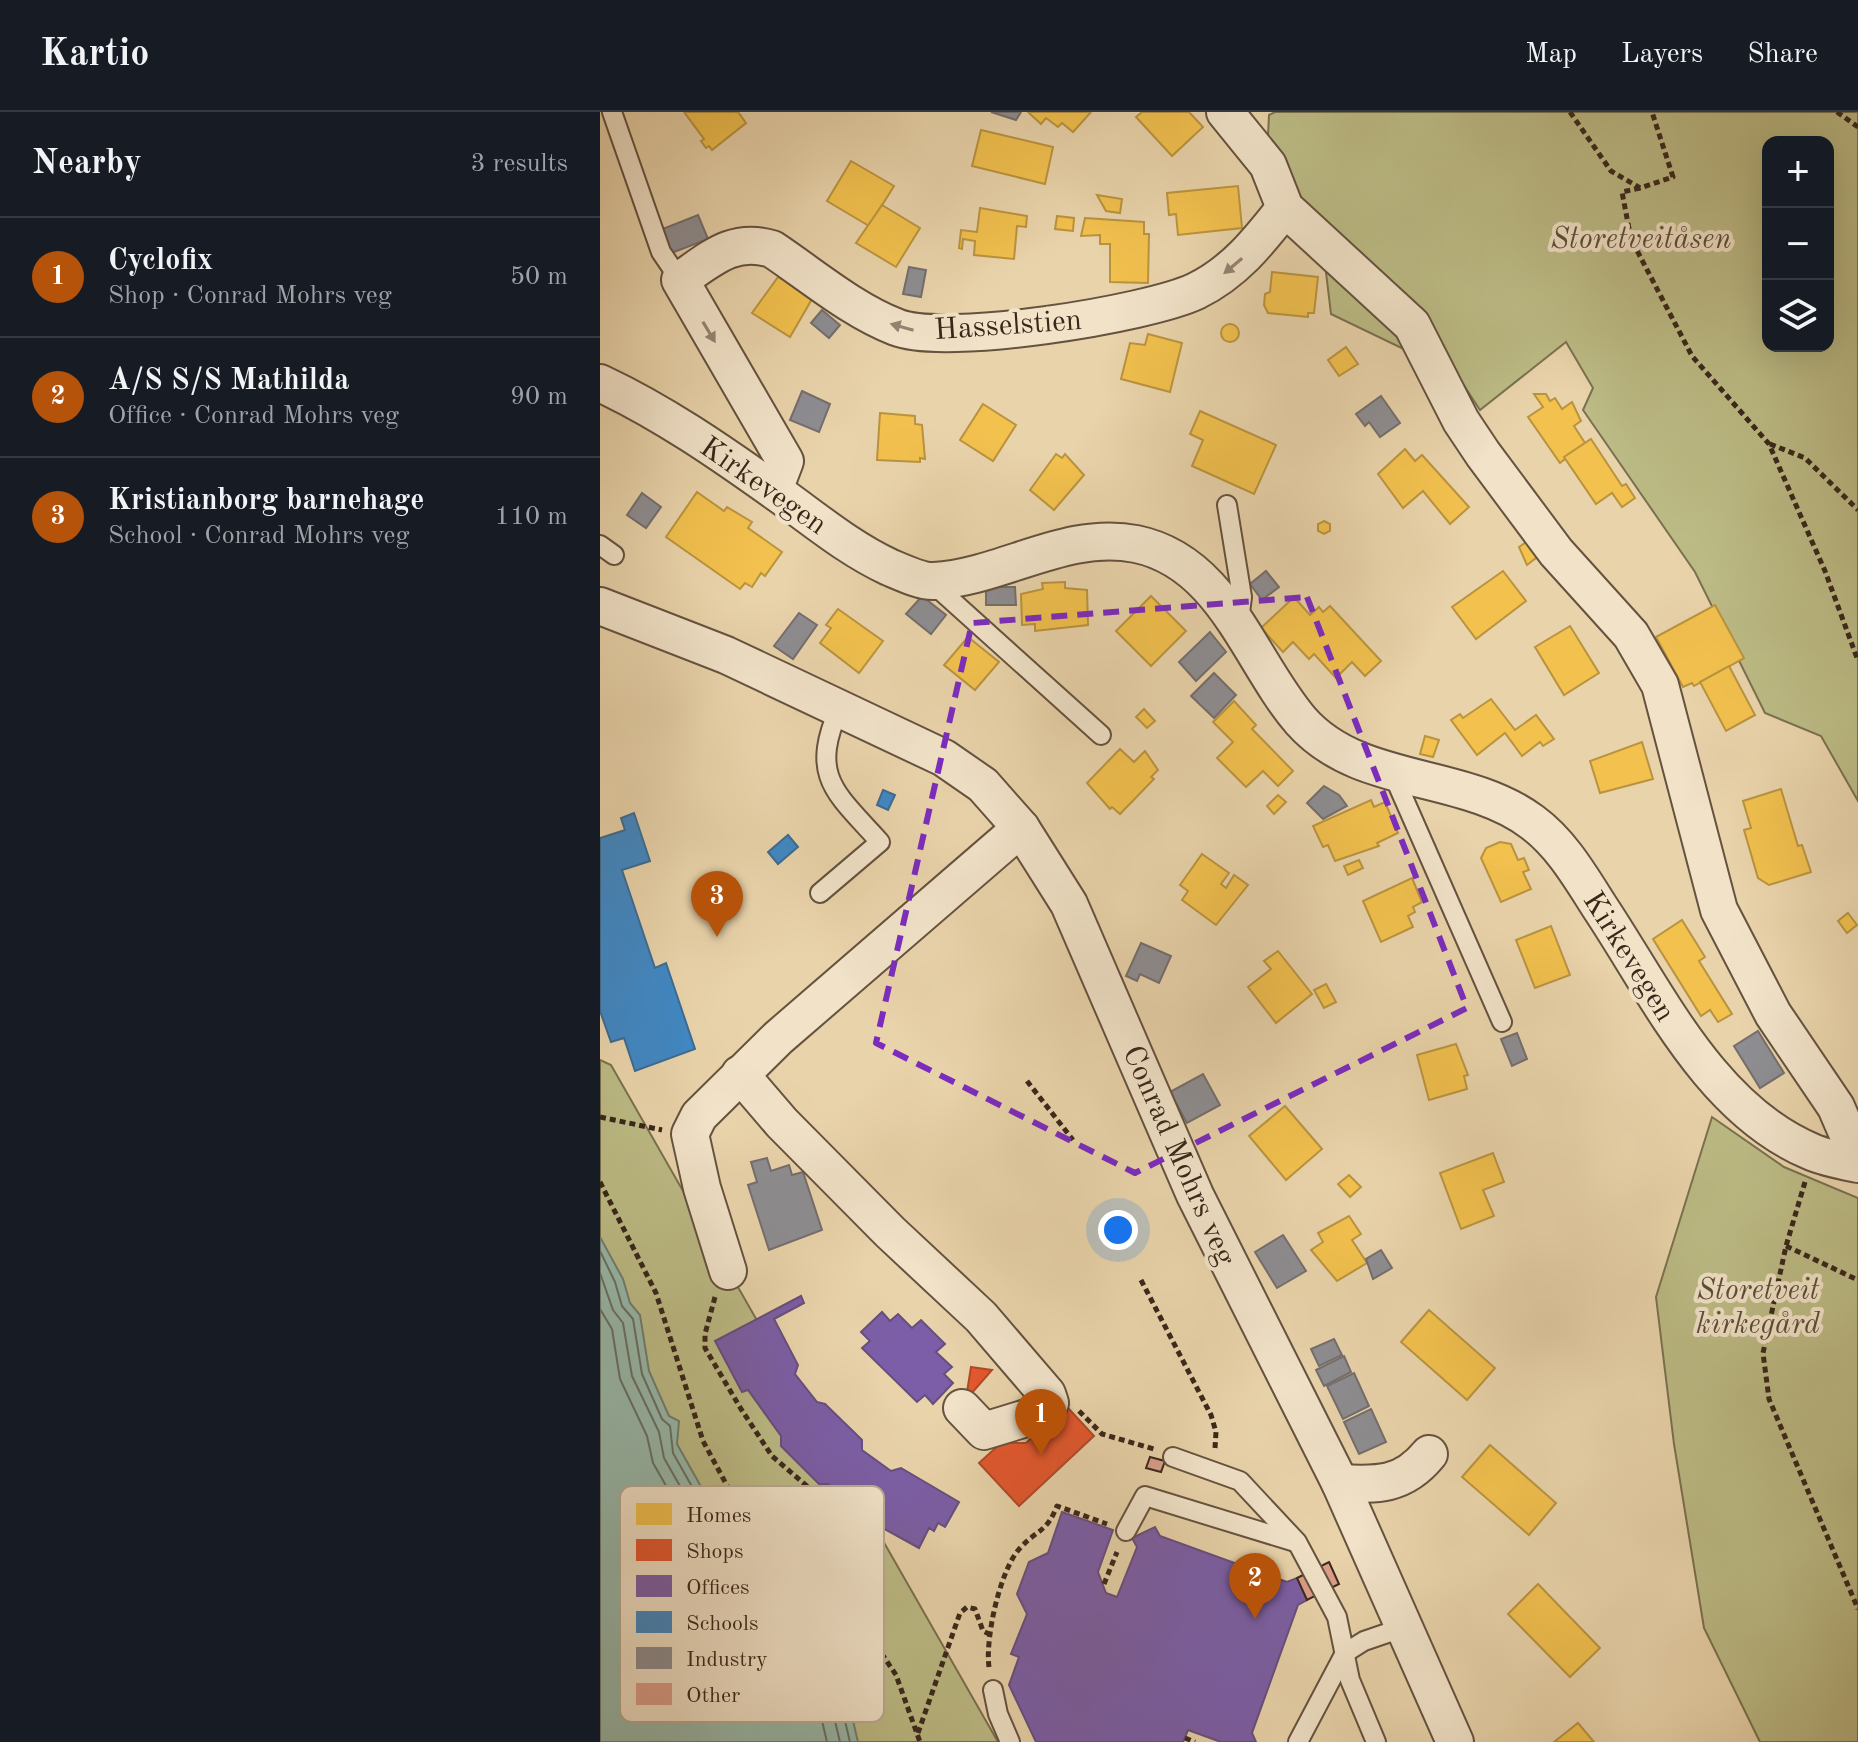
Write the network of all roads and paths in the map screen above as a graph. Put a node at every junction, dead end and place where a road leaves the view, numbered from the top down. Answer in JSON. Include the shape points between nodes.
{"nodes":[{"id":1,"x":612,"y":112,"type":"edge"},
{"id":2,"x":1225,"y":112,"type":"edge"},
{"id":3,"x":1570,"y":112,"type":"edge"},
{"id":4,"x":1652,"y":112,"type":"edge"},
{"id":5,"x":1837,"y":112,"type":"edge"},
{"id":6,"x":1858,"y":127,"type":"edge"},
{"id":7,"x":1640,"y":188,"type":"junction"},
{"id":8,"x":1285,"y":208,"type":"junction"},
{"id":9,"x":680,"y":280,"type":"junction"},
{"id":10,"x":600,"y":383,"type":"edge"},
{"id":11,"x":1769,"y":444,"type":"junction"},
{"id":12,"x":774,"y":490,"type":"junction"},
{"id":13,"x":1227,"y":505,"type":"dead end"},
{"id":14,"x":1858,"y":510,"type":"edge"},
{"id":15,"x":931,"y":582,"type":"junction"},
{"id":16,"x":600,"y":606,"type":"edge"},
{"id":17,"x":1238,"y":623,"type":"junction"},
{"id":18,"x":1857,"y":658,"type":"edge"},
{"id":19,"x":839,"y":709,"type":"junction"},
{"id":20,"x":1101,"y":735,"type":"dead end"},
{"id":21,"x":1390,"y":769,"type":"junction"},
{"id":22,"x":1021,"y":828,"type":"junction"},
{"id":23,"x":820,"y":893,"type":"dead end"},
{"id":24,"x":1502,"y":1022,"type":"dead end"},
{"id":25,"x":740,"y":1074,"type":"junction"},
{"id":26,"x":1027,"y":1081,"type":"dead end"},
{"id":27,"x":600,"y":1117,"type":"edge"},
{"id":28,"x":690,"y":1134,"type":"junction"},
{"id":29,"x":1073,"y":1140,"type":"dead end"},
{"id":30,"x":1812,"y":1153,"type":"junction"},
{"id":31,"x":1858,"y":1158,"type":"edge"},
{"id":32,"x":1858,"y":1164,"type":"edge"},
{"id":33,"x":600,"y":1182,"type":"edge"},
{"id":34,"x":1786,"y":1246,"type":"junction"},
{"id":35,"x":728,"y":1271,"type":"joint"},
{"id":36,"x":1141,"y":1280,"type":"dead end"},
{"id":37,"x":1858,"y":1280,"type":"edge"},
{"id":38,"x":962,"y":1408,"type":"dead end"},
{"id":39,"x":1096,"y":1429,"type":"dead end"},
{"id":40,"x":1429,"y":1454,"type":"dead end"},
{"id":41,"x":1173,"y":1457,"type":"joint"},
{"id":42,"x":1215,"y":1469,"type":"junction"},
{"id":43,"x":1340,"y":1483,"type":"junction"},
{"id":44,"x":727,"y":1486,"type":"edge"},
{"id":45,"x":807,"y":1486,"type":"edge"},
{"id":46,"x":1095,"y":1520,"type":"dead end"},
{"id":47,"x":1126,"y":1531,"type":"dead end"},
{"id":48,"x":1297,"y":1542,"type":"junction"},
{"id":49,"x":1858,"y":1609,"type":"edge"},
{"id":50,"x":1402,"y":1628,"type":"junction"},
{"id":51,"x":989,"y":1634,"type":"junction"},
{"id":52,"x":1345,"y":1653,"type":"junction"},
{"id":53,"x":884,"y":1657,"type":"edge"},
{"id":54,"x":993,"y":1690,"type":"joint"},
{"id":55,"x":918,"y":1734,"type":"junction"},
{"id":56,"x":1185,"y":1738,"type":"dead end"},
{"id":57,"x":920,"y":1742,"type":"edge"},
{"id":58,"x":1010,"y":1742,"type":"edge"},
{"id":59,"x":1195,"y":1742,"type":"edge"},
{"id":60,"x":1298,"y":1742,"type":"edge"},
{"id":61,"x":1376,"y":1742,"type":"edge"},
{"id":62,"x":1455,"y":1742,"type":"edge"}],
"edges":[{"from":1,"to":9,"type":"lane","via":[[661,252]]},
{"from":2,"to":8,"type":"street","via":[[1268,165]]},
{"from":3,"to":7,"type":"path","via":[[1611,171]]},
{"from":4,"to":7,"type":"path","via":[[1673,177]]},
{"from":5,"to":6,"type":"path"},
{"from":7,"to":11,"type":"path","via":[[1622,192],[1631,239],[1692,356]]},
{"from":8,"to":9,"type":"street","name":"Hasselstien","one_way":true,"via":[[1231,270],[1196,291],[1109,316],[946,334],[897,328],[772,249],[754,243],[723,250]]},
{"from":8,"to":31,"type":"street","via":[[1412,325],[1483,454],[1556,552],[1646,657],[1660,685],[1719,910],[1773,1014],[1836,1107]]},
{"from":9,"to":12,"type":"street","one_way":true,"via":[[785,461]]},
{"from":10,"to":12,"type":"street","name":"Kirkevegen","via":[[642,402]]},
{"from":11,"to":14,"type":"path","via":[[1805,458]]},
{"from":11,"to":18,"type":"path"},
{"from":12,"to":15,"type":"street","name":"Kirkevegen","via":[[850,545]]},
{"from":13,"to":17,"type":"lane","via":[[1242,597]]},
{"from":15,"to":17,"type":"street","name":"Kirkevegen","via":[[1095,540],[1140,545],[1179,562]]},
{"from":15,"to":20,"type":"lane","name":"Kirkevegen"},
{"from":16,"to":19,"type":"street","name":"Conrad Mohrs veg","via":[[726,655]]},
{"from":17,"to":21,"type":"street","name":"Kirkevegen","via":[[1301,721],[1332,747]]},
{"from":19,"to":22,"type":"street","name":"Conrad Mohrs veg","via":[[967,772]]},
{"from":19,"to":23,"type":"lane","via":[[825,741],[828,776],[880,842]]},
{"from":21,"to":24,"type":"lane"},
{"from":21,"to":30,"type":"street","name":"Kirkevegen","via":[[1492,799],[1532,822],[1564,852],[1687,1048],[1762,1124]]},
{"from":22,"to":25,"type":"street"},
{"from":22,"to":43,"type":"street","name":"Conrad Mohrs veg","via":[[1069,904],[1195,1195]]},
{"from":25,"to":28,"type":"street","via":[[699,1116]]},
{"from":25,"to":38,"type":"street","via":[[868,1210],[981,1317],[1050,1403],[1033,1416],[984,1431]]},
{"from":26,"to":29,"type":"path"},
{"from":27,"to":28,"type":"path"},
{"from":28,"to":35,"type":"street"},
{"from":30,"to":32,"type":"street","name":"Kirkevegen"},
{"from":30,"to":34,"type":"path"},
{"from":33,"to":44,"type":"path","via":[[656,1293],[703,1441]]},
{"from":34,"to":37,"type":"path"},
{"from":34,"to":49,"type":"path","via":[[1763,1353],[1769,1399]]},
{"from":35,"to":45,"type":"path","via":[[713,1303],[705,1348],[772,1456]]},
{"from":36,"to":42,"type":"path","via":[[1211,1415]]},
{"from":39,"to":41,"type":"path"},
{"from":40,"to":43,"type":"street","via":[[1394,1481],[1370,1487]]},
{"from":41,"to":42,"type":"lane"},
{"from":42,"to":48,"type":"lane","via":[[1240,1481]]},
{"from":43,"to":50,"type":"street","name":"Conrad Mohrs veg"},
{"from":46,"to":51,"type":"path","via":[[1057,1506],[1049,1527],[1012,1558]]},
{"from":47,"to":48,"type":"lane","via":[[1145,1496]]},
{"from":48,"to":52,"type":"lane","via":[[1337,1617]]},
{"from":50,"to":52,"type":"lane"},
{"from":50,"to":62,"type":"street","name":"Conrad Mohrs veg"},
{"from":51,"to":54,"type":"path"},
{"from":51,"to":55,"type":"path","via":[[975,1609],[960,1613]]},
{"from":52,"to":60,"type":"lane"},
{"from":52,"to":61,"type":"lane","via":[[1350,1680]]},
{"from":53,"to":55,"type":"path"},
{"from":54,"to":58,"type":"lane"},
{"from":55,"to":57,"type":"path"},
{"from":56,"to":59,"type":"path"}]}
